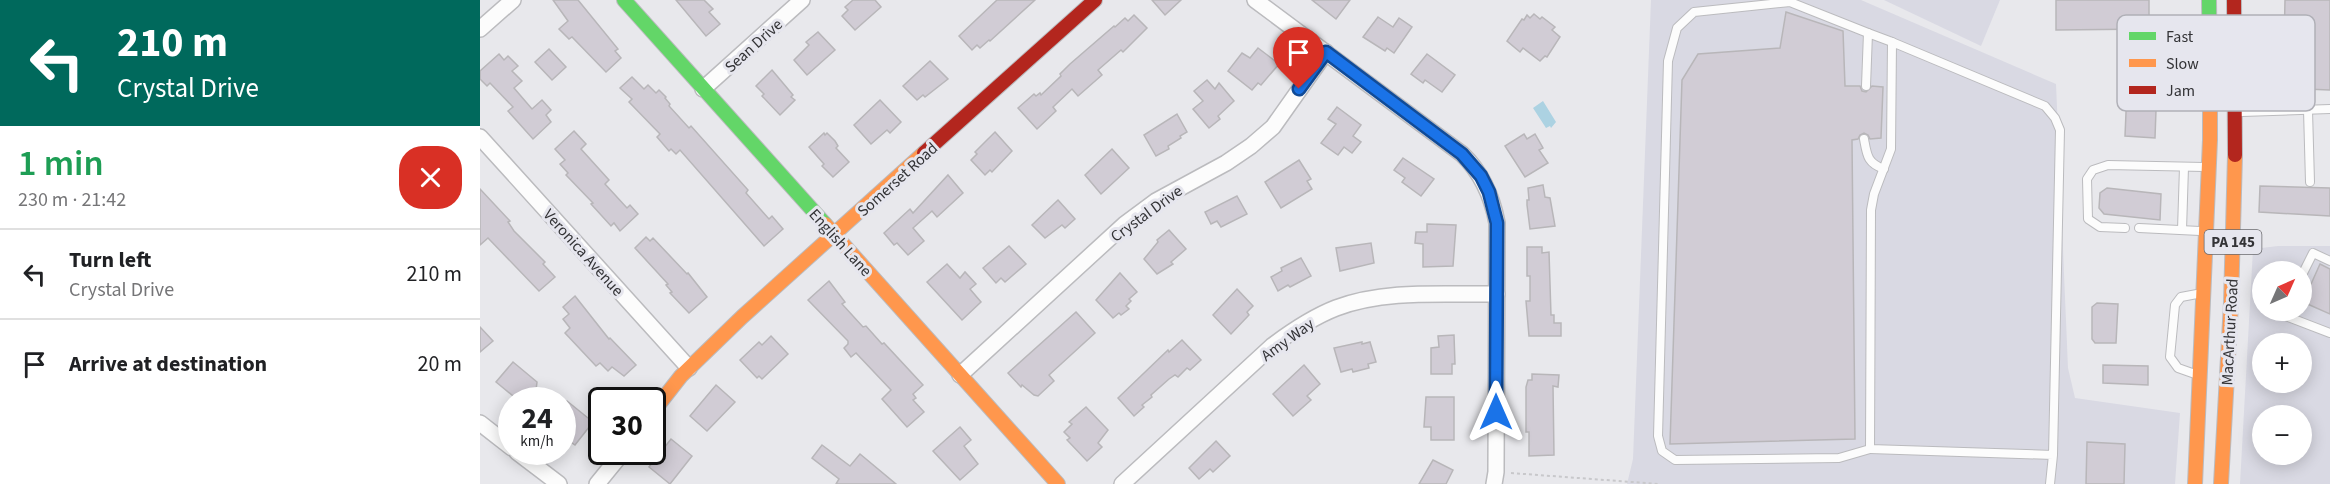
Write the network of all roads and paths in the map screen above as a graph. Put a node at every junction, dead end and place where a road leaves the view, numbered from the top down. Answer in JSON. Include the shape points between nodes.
{"nodes":[{"id":1,"x":513,"y":0,"type":"edge"},
{"id":2,"x":624,"y":0,"type":"edge"},
{"id":3,"x":802,"y":0,"type":"edge"},
{"id":4,"x":1095,"y":0,"type":"edge"},
{"id":5,"x":1256,"y":0,"type":"edge"},
{"id":6,"x":2234,"y":0,"type":"edge"},
{"id":7,"x":2234,"y":15,"type":"edge"},
{"id":8,"x":480,"y":29,"type":"edge"},
{"id":9,"x":1868,"y":33,"type":"junction"},
{"id":10,"x":1892,"y":42,"type":"junction"},
{"id":11,"x":1326,"y":52,"type":"junction"},
{"id":12,"x":1866,"y":86,"type":"dead end"},
{"id":13,"x":704,"y":88,"type":"junction"},
{"id":14,"x":2330,"y":109,"type":"edge"},
{"id":15,"x":2315,"y":110,"type":"edge"},
{"id":16,"x":2209,"y":111,"type":"edge"},
{"id":17,"x":2272,"y":111,"type":"edge"},
{"id":18,"x":2308,"y":111,"type":"edge"},
{"id":19,"x":2236,"y":112,"type":"joint"},
{"id":20,"x":480,"y":137,"type":"edge"},
{"id":21,"x":1864,"y":139,"type":"dead end"},
{"id":22,"x":2184,"y":167,"type":"junction"},
{"id":23,"x":2209,"y":167,"type":"junction"},
{"id":24,"x":1884,"y":169,"type":"junction"},
{"id":25,"x":2310,"y":182,"type":"dead end"},
{"id":26,"x":2125,"y":228,"type":"dead end"},
{"id":27,"x":2139,"y":228,"type":"dead end"},
{"id":28,"x":2182,"y":230,"type":"junction"},
{"id":29,"x":2206,"y":232,"type":"junction"},
{"id":30,"x":835,"y":235,"type":"junction"},
{"id":31,"x":2309,"y":261,"type":"edge"},
{"id":32,"x":2330,"y":261,"type":"edge"},
{"id":33,"x":2204,"y":292,"type":"junction"},
{"id":34,"x":1497,"y":294,"type":"junction"},
{"id":35,"x":2299,"y":321,"type":"edge"},
{"id":36,"x":2330,"y":333,"type":"edge"},
{"id":37,"x":689,"y":368,"type":"junction"},
{"id":38,"x":960,"y":375,"type":"junction"},
{"id":39,"x":2200,"y":376,"type":"junction"},
{"id":40,"x":666,"y":396,"type":"edge"},
{"id":41,"x":480,"y":423,"type":"edge"},
{"id":42,"x":498,"y":437,"type":"edge"},
{"id":43,"x":1870,"y":449,"type":"junction"},
{"id":44,"x":2053,"y":455,"type":"junction"},
{"id":45,"x":533,"y":465,"type":"edge"},
{"id":46,"x":612,"y":465,"type":"edge"},
{"id":47,"x":1495,"y":478,"type":"edge"},
{"id":48,"x":559,"y":484,"type":"edge"},
{"id":49,"x":597,"y":484,"type":"edge"},
{"id":50,"x":1058,"y":484,"type":"edge"},
{"id":51,"x":1122,"y":484,"type":"edge"},
{"id":52,"x":1659,"y":484,"type":"edge"},
{"id":53,"x":2050,"y":484,"type":"edge"},
{"id":54,"x":2195,"y":484,"type":"edge"},
{"id":55,"x":2221,"y":484,"type":"edge"}],
"edges":[{"from":1,"to":8,"type":"street"},
{"from":2,"to":13,"type":"main road","name":"English Lane"},
{"from":3,"to":13,"type":"street","name":"Sean Drive"},
{"from":4,"to":30,"type":"main road","name":"Somerset Road"},
{"from":5,"to":11,"type":"street"},
{"from":6,"to":7,"type":"main road","name":"MacArthur Road","number":"PA 145"},
{"from":9,"to":10,"type":"lane"},
{"from":9,"to":12,"type":"lane"},
{"from":9,"to":43,"type":"lane","via":[[1790,2],[1694,12],[1677,28],[1668,61],[1658,436],[1662,452],[1676,460],[1839,458]]},
{"from":10,"to":24,"type":"lane","via":[[1891,149]]},
{"from":10,"to":44,"type":"lane","via":[[2045,106],[2060,130]]},
{"from":11,"to":34,"type":"street","via":[[1462,154],[1481,176],[1497,223]]},
{"from":11,"to":38,"type":"street","name":"Crystal Drive","via":[[1273,127],[1226,163],[1156,201],[1125,224]]},
{"from":13,"to":30,"type":"main road","name":"English Lane"},
{"from":14,"to":15,"type":"lane"},
{"from":16,"to":23,"type":"main road","name":"MacArthur Road","number":"PA 145"},
{"from":17,"to":19,"type":"lane"},
{"from":18,"to":25,"type":"lane"},
{"from":19,"to":55,"type":"main road","name":"MacArthur Road","number":"PA 145"},
{"from":20,"to":37,"type":"street","name":"Veronica Avenue"},
{"from":21,"to":24,"type":"lane","via":[[1874,166]]},
{"from":22,"to":23,"type":"lane"},
{"from":22,"to":26,"type":"lane","via":[[2108,165],[2093,170],[2087,179],[2088,219],[2100,227]]},
{"from":22,"to":28,"type":"lane"},
{"from":23,"to":29,"type":"main road","name":"MacArthur Road","number":"PA 145"},
{"from":24,"to":43,"type":"lane","via":[[1871,210]]},
{"from":27,"to":28,"type":"lane"},
{"from":28,"to":29,"type":"lane"},
{"from":29,"to":33,"type":"main road","name":"MacArthur Road","number":"PA 145"},
{"from":30,"to":37,"type":"main road","name":"Somerset Road"},
{"from":30,"to":38,"type":"main road","name":"English Lane"},
{"from":31,"to":32,"type":"lane","via":[[2313,253]]},
{"from":33,"to":39,"type":"main road","name":"MacArthur Road","number":"PA 145"},
{"from":33,"to":39,"type":"lane","via":[[2181,297],[2175,304],[2170,357],[2182,371]]},
{"from":34,"to":47,"type":"street"},
{"from":34,"to":51,"type":"street","name":"Amy Way","via":[[1399,296],[1337,307],[1322,314],[1272,346]]},
{"from":35,"to":36,"type":"lane"},
{"from":37,"to":40,"type":"main road","name":"Somerset Road"},
{"from":38,"to":50,"type":"main road","name":"English Lane"},
{"from":39,"to":54,"type":"main road","name":"MacArthur Road","number":"PA 145"},
{"from":41,"to":42,"type":"street"},
{"from":43,"to":44,"type":"lane"},
{"from":44,"to":53,"type":"lane"},
{"from":45,"to":48,"type":"street"},
{"from":46,"to":49,"type":"street"},
{"from":47,"to":52,"type":"path"}]}
